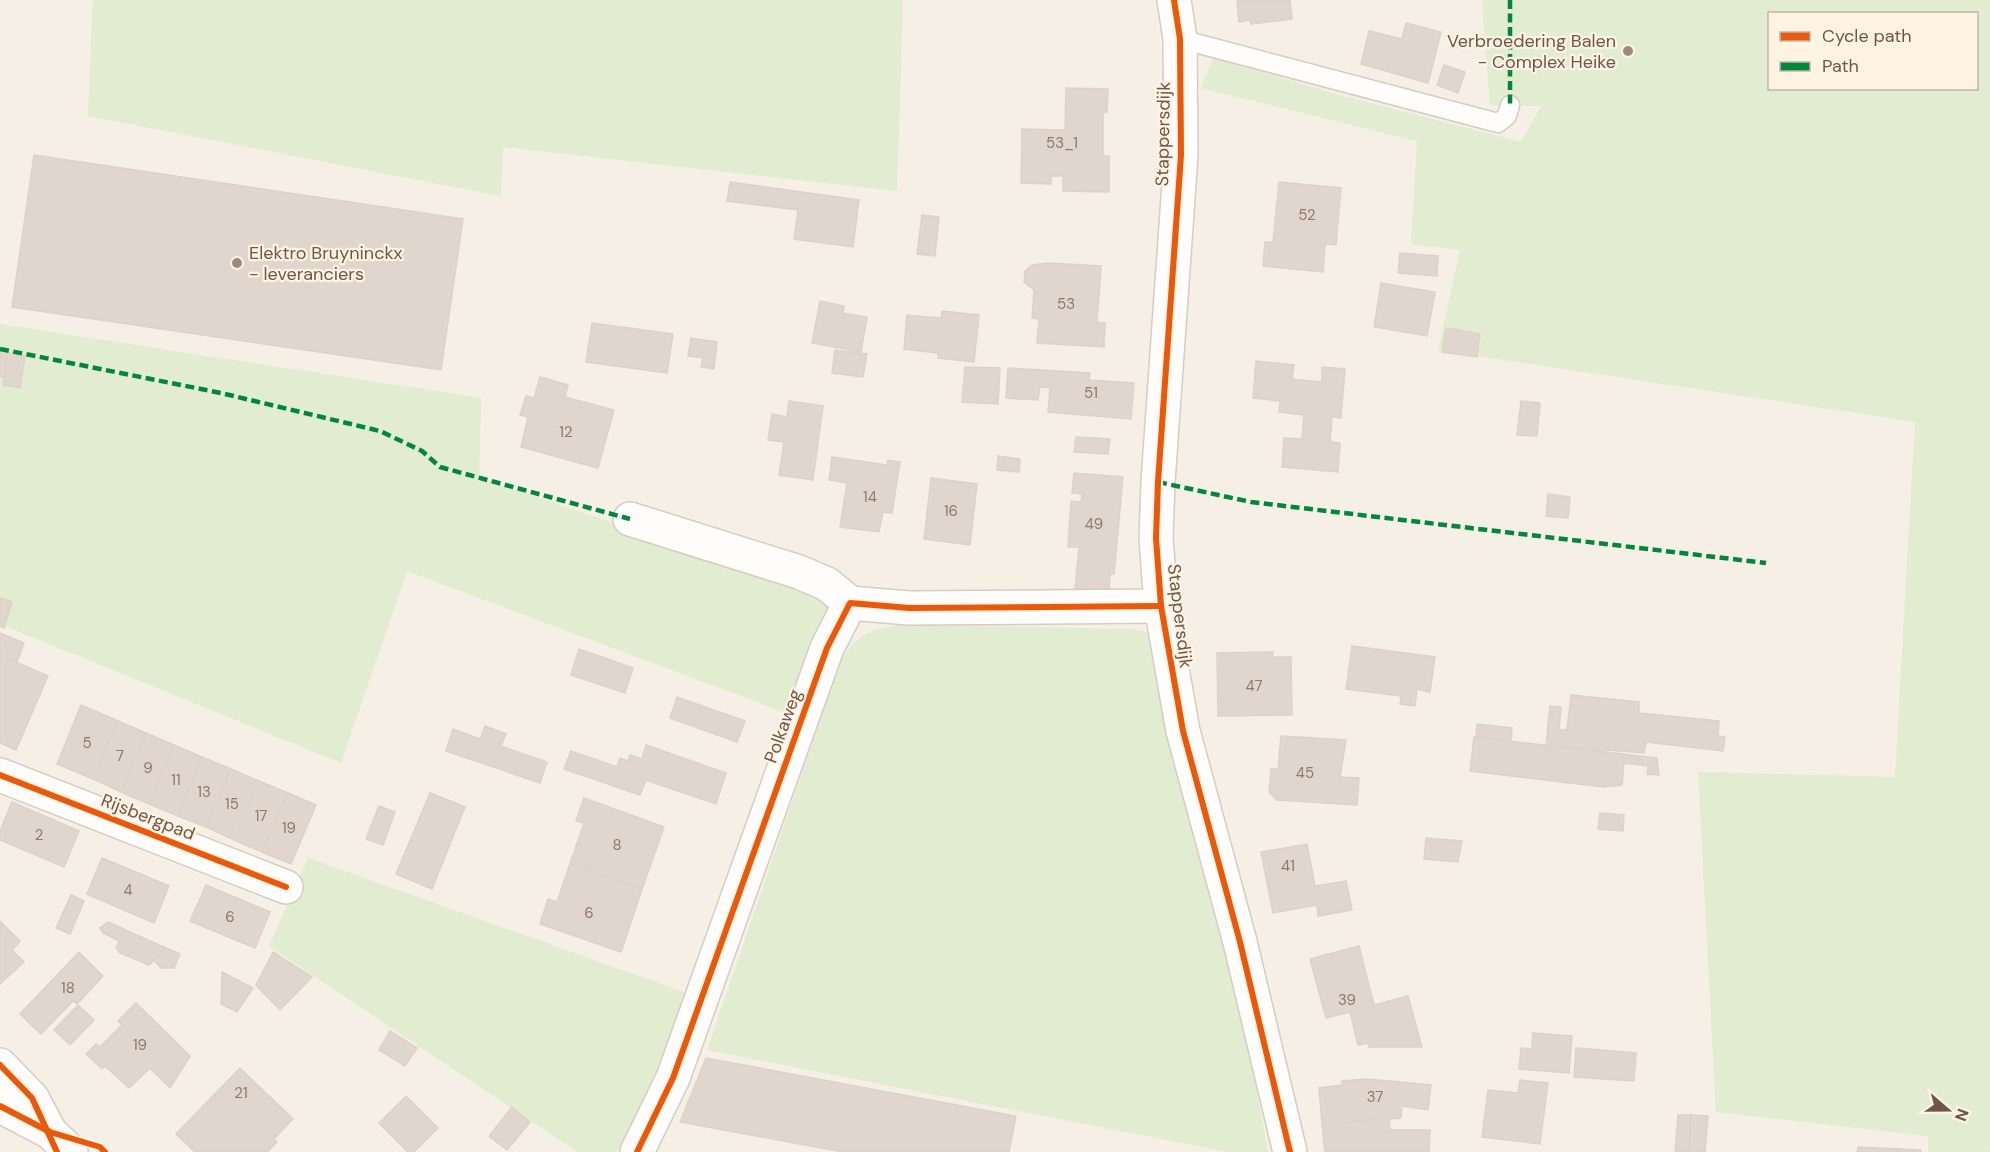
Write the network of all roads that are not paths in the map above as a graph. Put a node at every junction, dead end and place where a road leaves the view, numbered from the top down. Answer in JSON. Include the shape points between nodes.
{"nodes":[{"id":1,"x":1174,"y":0,"type":"edge"},
{"id":2,"x":1180,"y":39,"type":"junction"},
{"id":3,"x":1510,"y":105,"type":"dead end"},
{"id":4,"x":630,"y":519,"type":"dead end"},
{"id":5,"x":850,"y":603,"type":"junction"},
{"id":6,"x":1161,"y":606,"type":"junction"},
{"id":7,"x":0,"y":775,"type":"edge"},
{"id":8,"x":286,"y":887,"type":"dead end"},
{"id":9,"x":0,"y":1065,"type":"edge"},
{"id":10,"x":0,"y":1106,"type":"edge"},
{"id":11,"x":60,"y":1142,"type":"edge"},
{"id":12,"x":637,"y":1152,"type":"edge"},
{"id":13,"x":1290,"y":1152,"type":"edge"}],
"edges":[{"from":1,"to":2,"type":"street","name":"Stappersdijk"},
{"from":2,"to":3,"type":"lane","via":[[1498,123],[1507,116]]},
{"from":2,"to":6,"type":"street","name":"Stappersdijk","via":[[1181,155],[1156,538]]},
{"from":4,"to":5,"type":"street","via":[[799,572],[827,584]]},
{"from":5,"to":6,"type":"street","via":[[909,608]]},
{"from":5,"to":12,"type":"street","name":"Polkaweg","via":[[827,648],[673,1078]]},
{"from":6,"to":13,"type":"street","name":"Stappersdijk","via":[[1184,731]]},
{"from":7,"to":8,"type":"street","name":"Rijsbergpad"},
{"from":9,"to":11,"type":"street","via":[[32,1098]]},
{"from":10,"to":11,"type":"street"}]}
